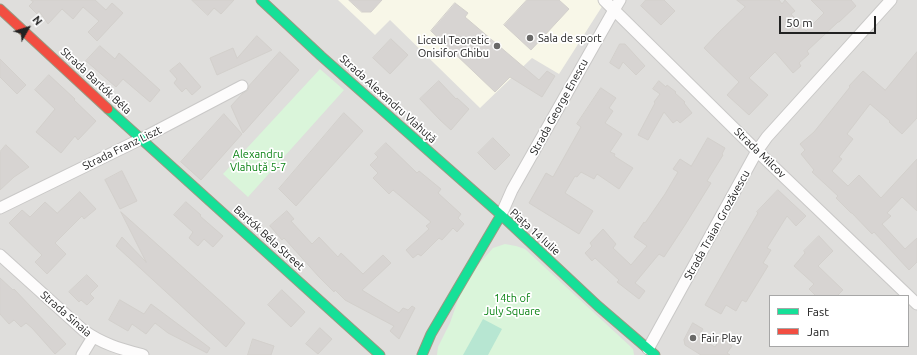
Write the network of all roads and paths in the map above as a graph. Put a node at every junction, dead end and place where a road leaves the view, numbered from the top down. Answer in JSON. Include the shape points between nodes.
{"nodes":[{"id":1,"x":261,"y":0,"type":"edge"},
{"id":2,"x":604,"y":0,"type":"edge"},
{"id":3,"x":620,"y":0,"type":"edge"},
{"id":4,"x":891,"y":0,"type":"edge"},
{"id":5,"x":0,"y":9,"type":"edge"},
{"id":6,"x":614,"y":10,"type":"junction"},
{"id":7,"x":242,"y":86,"type":"dead end"},
{"id":8,"x":141,"y":139,"type":"junction"},
{"id":9,"x":757,"y":151,"type":"junction"},
{"id":10,"x":0,"y":208,"type":"edge"},
{"id":11,"x":501,"y":215,"type":"junction"},
{"id":12,"x":0,"y":255,"type":"edge"},
{"id":13,"x":908,"y":295,"type":"edge"},
{"id":14,"x":909,"y":296,"type":"edge"},
{"id":15,"x":917,"y":304,"type":"edge"},
{"id":16,"x":93,"y":338,"type":"junction"},
{"id":17,"x":651,"y":352,"type":"edge"},
{"id":18,"x":82,"y":355,"type":"edge"},
{"id":19,"x":143,"y":355,"type":"edge"},
{"id":20,"x":380,"y":355,"type":"edge"},
{"id":21,"x":422,"y":355,"type":"edge"}],
"edges":[{"from":1,"to":11,"type":"street","name":"Strada Alexandru Vlahuță"},
{"from":2,"to":6,"type":"street","name":"Strada Milcov"},
{"from":3,"to":6,"type":"street","name":"Strada George Enescu"},
{"from":4,"to":9,"type":"street","name":"Strada Traian Grozăvescu"},
{"from":5,"to":8,"type":"street","name":"Strada Bartók Béla"},
{"from":6,"to":9,"type":"street","name":"Strada Milcov"},
{"from":6,"to":11,"type":"street","name":"Strada George Enescu","via":[[512,190]]},
{"from":7,"to":8,"type":"street","name":"Strada Franz Liszt"},
{"from":8,"to":10,"type":"street","name":"Strada Franz Liszt"},
{"from":8,"to":20,"type":"street","name":"Bartók Béla Street"},
{"from":9,"to":13,"type":"street","name":"Strada Milcov"},
{"from":9,"to":17,"type":"street","name":"Strada Traian Grozăvescu"},
{"from":11,"to":17,"type":"street","name":"Piața 14 Iulie"},
{"from":11,"to":21,"type":"street","name":"Piața 14 Iulie"},
{"from":12,"to":16,"type":"street","name":"Strada Sinaia"},
{"from":14,"to":15,"type":"street","name":"Strada Milcov"},
{"from":16,"to":18,"type":"street"},
{"from":16,"to":19,"type":"street","name":"Strada Sinaia","via":[[113,347]]}]}
